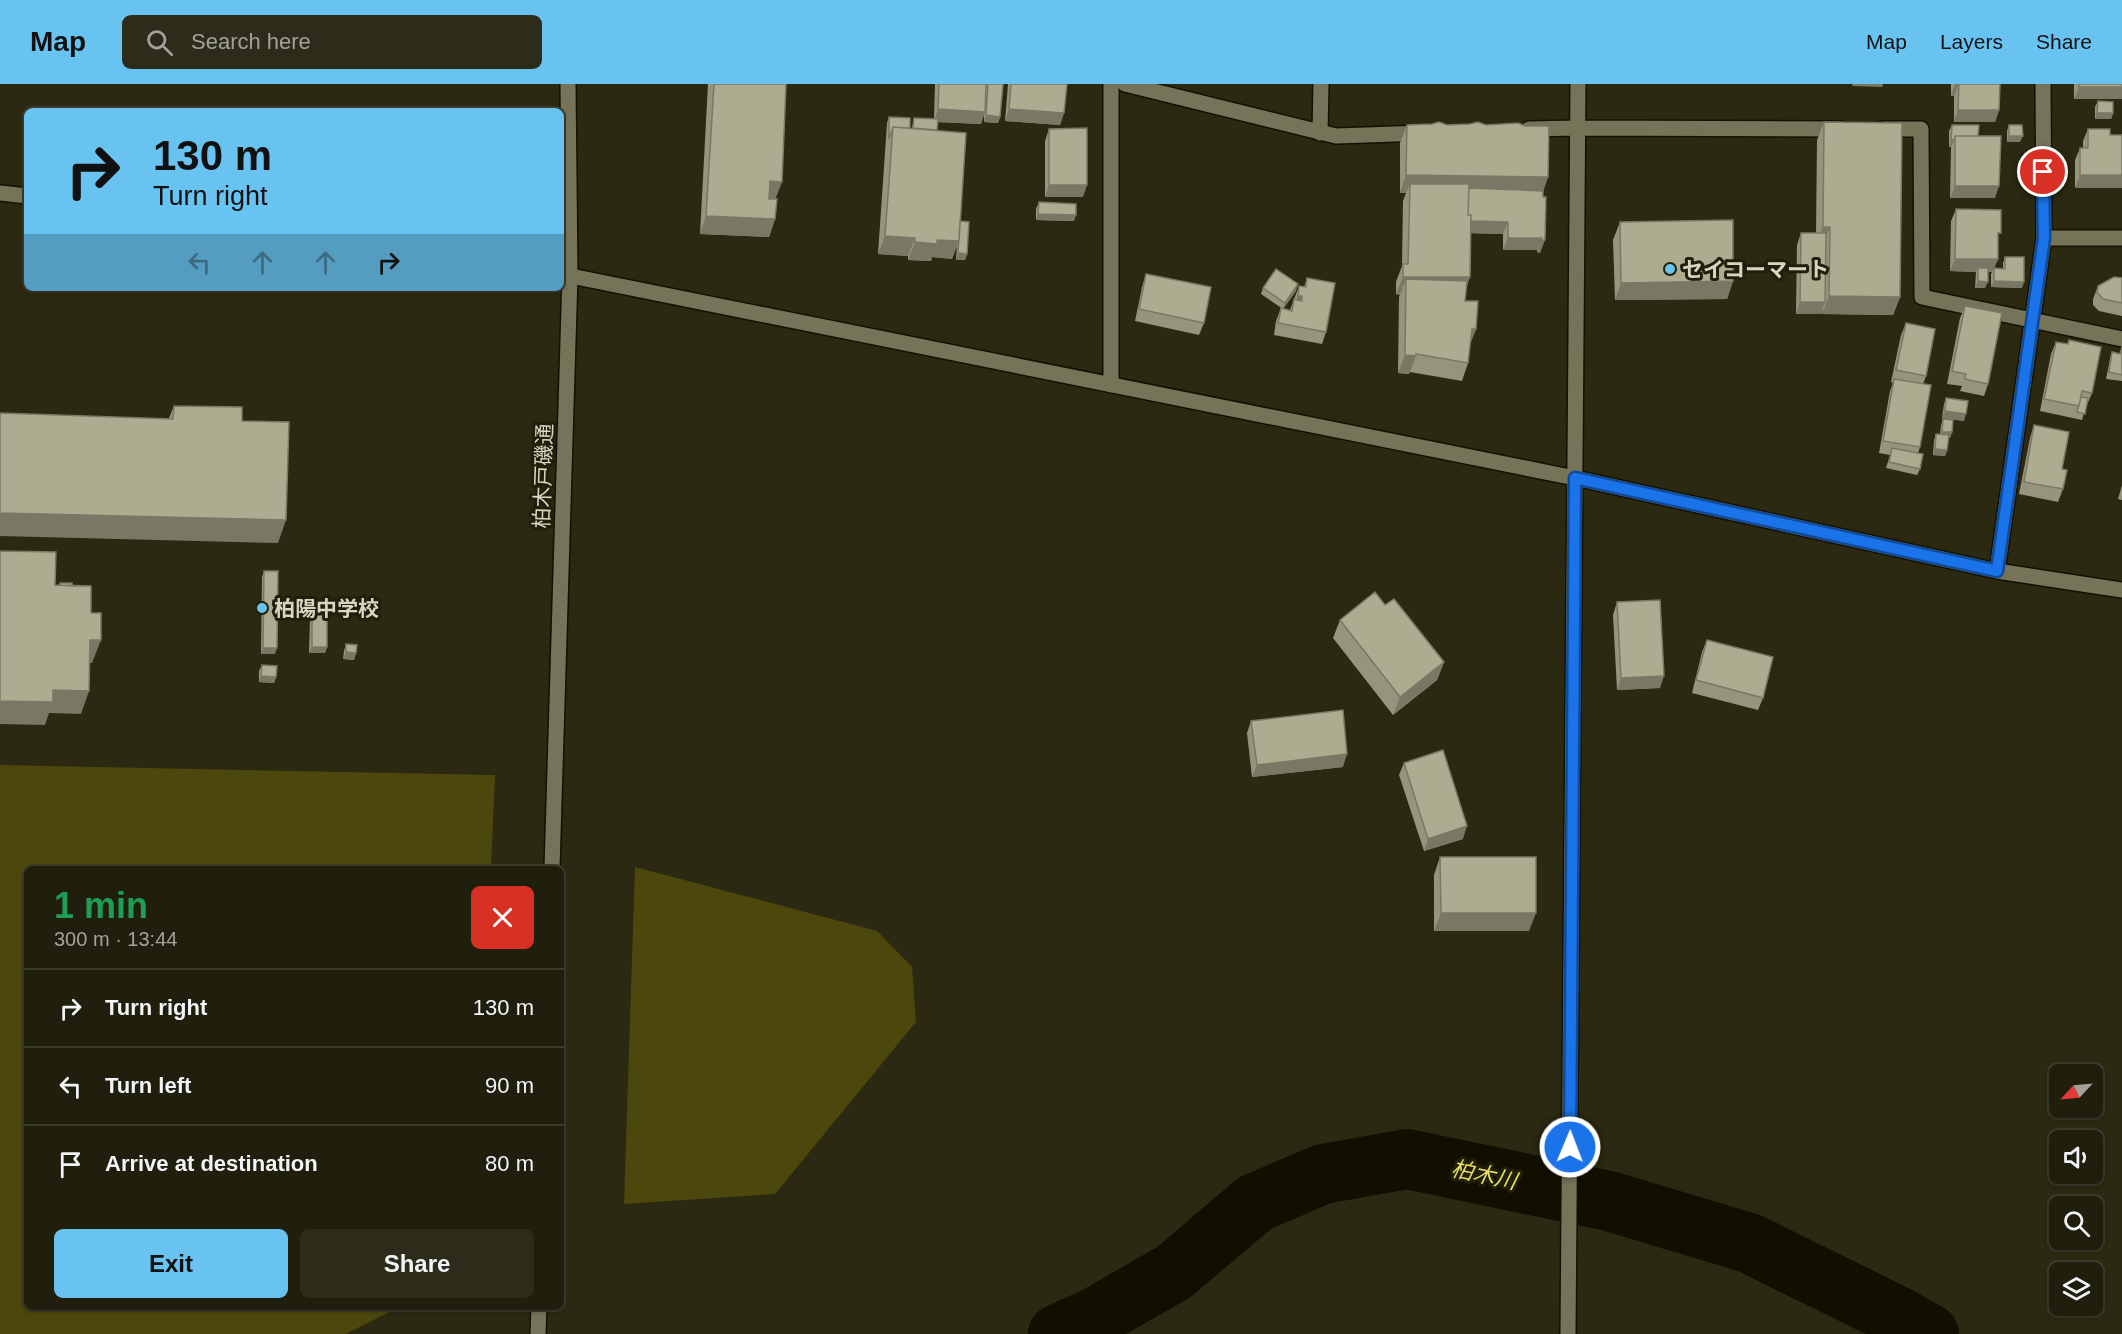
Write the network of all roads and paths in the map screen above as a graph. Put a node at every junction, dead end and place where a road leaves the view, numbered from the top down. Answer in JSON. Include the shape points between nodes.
{"nodes":[{"id":1,"x":568,"y":84,"type":"edge"},
{"id":2,"x":1111,"y":84,"type":"edge"},
{"id":3,"x":1125,"y":84,"type":"edge"},
{"id":4,"x":1321,"y":84,"type":"edge"},
{"id":5,"x":1578,"y":84,"type":"edge"},
{"id":6,"x":2043,"y":84,"type":"edge"},
{"id":7,"x":1577,"y":128,"type":"junction"},
{"id":8,"x":1850,"y":129,"type":"edge"},
{"id":9,"x":1874,"y":129,"type":"edge"},
{"id":10,"x":1508,"y":130,"type":"edge"},
{"id":11,"x":1440,"y":132,"type":"edge"},
{"id":12,"x":1320,"y":133,"type":"junction"},
{"id":13,"x":0,"y":193,"type":"edge"},
{"id":14,"x":24,"y":196,"type":"edge"},
{"id":15,"x":2044,"y":238,"type":"junction"},
{"id":16,"x":2122,"y":238,"type":"edge"},
{"id":17,"x":565,"y":275,"type":"edge"},
{"id":18,"x":2033,"y":321,"type":"junction"},
{"id":19,"x":2122,"y":339,"type":"edge"},
{"id":20,"x":1111,"y":384,"type":"junction"},
{"id":21,"x":1575,"y":478,"type":"junction"},
{"id":22,"x":1997,"y":571,"type":"junction"},
{"id":23,"x":2122,"y":590,"type":"edge"},
{"id":24,"x":552,"y":866,"type":"edge"},
{"id":25,"x":539,"y":1310,"type":"edge"},
{"id":26,"x":538,"y":1334,"type":"edge"},
{"id":27,"x":1568,"y":1334,"type":"edge"}],
"edges":[{"from":1,"to":17,"type":"street","name":"柏木戸磯通"},
{"from":2,"to":20,"type":"street"},
{"from":3,"to":12,"type":"street"},
{"from":4,"to":12,"type":"street"},
{"from":5,"to":7,"type":"street"},
{"from":6,"to":15,"type":"street"},
{"from":7,"to":8,"type":"street"},
{"from":7,"to":10,"type":"street"},
{"from":7,"to":21,"type":"street"},
{"from":9,"to":18,"type":"street","via":[[1921,129],[1922,297]]},
{"from":11,"to":12,"type":"street","via":[[1336,136]]},
{"from":13,"to":14,"type":"street"},
{"from":15,"to":16,"type":"street"},
{"from":15,"to":18,"type":"street"},
{"from":17,"to":20,"type":"street"},
{"from":17,"to":24,"type":"street","name":"柏木戸磯通"},
{"from":18,"to":19,"type":"street"},
{"from":18,"to":22,"type":"street"},
{"from":20,"to":21,"type":"street"},
{"from":21,"to":22,"type":"street"},
{"from":21,"to":27,"type":"street"},
{"from":22,"to":23,"type":"street"},
{"from":25,"to":26,"type":"street"}]}
